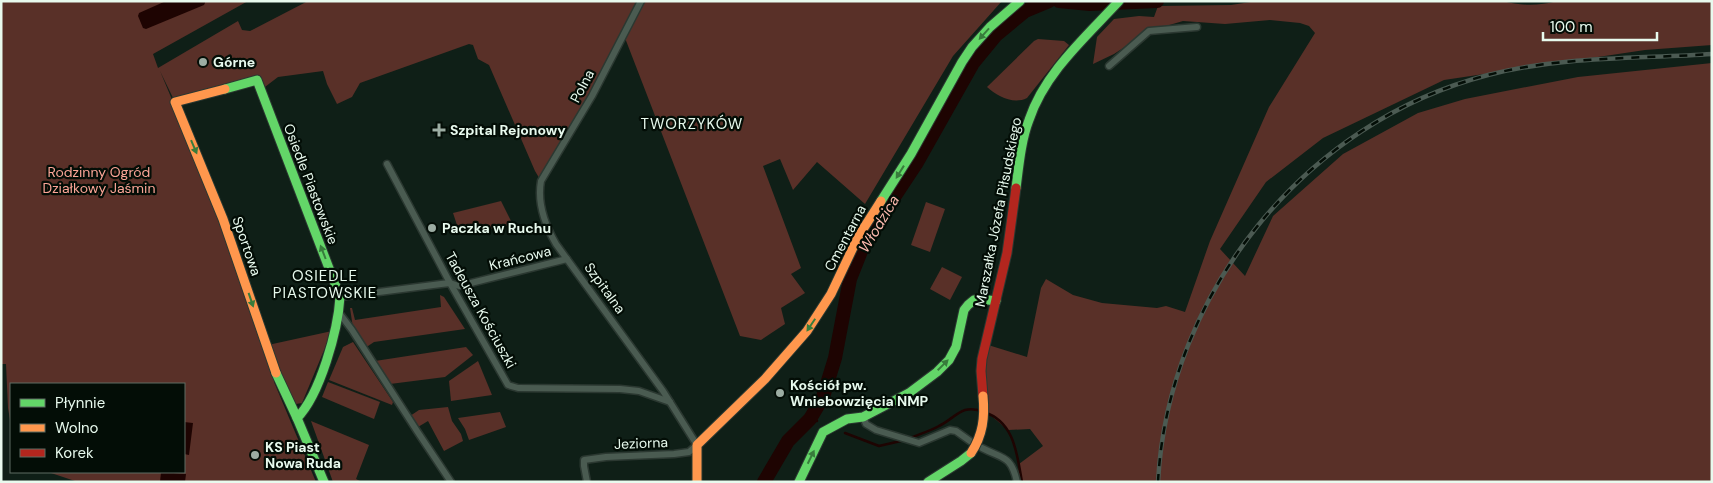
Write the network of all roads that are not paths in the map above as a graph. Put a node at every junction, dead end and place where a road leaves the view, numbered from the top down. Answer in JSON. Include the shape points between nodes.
{"nodes":[{"id":1,"x":641,"y":1,"type":"edge"},
{"id":2,"x":1020,"y":1,"type":"edge"},
{"id":3,"x":1119,"y":1,"type":"edge"},
{"id":4,"x":1198,"y":27,"type":"dead end"},
{"id":5,"x":1109,"y":66,"type":"dead end"},
{"id":6,"x":175,"y":102,"type":"joint"},
{"id":7,"x":387,"y":164,"type":"dead end"},
{"id":8,"x":541,"y":181,"type":"joint"},
{"id":9,"x":567,"y":259,"type":"junction"},
{"id":10,"x":450,"y":283,"type":"junction"},
{"id":11,"x":340,"y":297,"type":"junction"},
{"id":12,"x":996,"y":301,"type":"junction"},
{"id":13,"x":340,"y":314,"type":"junction"},
{"id":14,"x":670,"y":402,"type":"junction"},
{"id":15,"x":866,"y":415,"type":"junction"},
{"id":16,"x":297,"y":418,"type":"junction"},
{"id":17,"x":697,"y":445,"type":"junction"},
{"id":18,"x":324,"y":482,"type":"edge"},
{"id":19,"x":451,"y":482,"type":"edge"},
{"id":20,"x":586,"y":482,"type":"edge"},
{"id":21,"x":697,"y":482,"type":"edge"},
{"id":22,"x":799,"y":482,"type":"edge"},
{"id":23,"x":928,"y":482,"type":"edge"},
{"id":24,"x":1017,"y":482,"type":"edge"}],
"edges":[{"from":1,"to":8,"type":"street","name":"Polna","via":[[592,96]]},
{"from":2,"to":17,"type":"street","name":"Cmentarna","one_way":true,"via":[[990,27],[962,62],[911,154],[858,237],[831,294],[807,331],[765,379]]},
{"from":3,"to":12,"type":"street","name":"Marszałka Józefa Piłsudskiego","via":[[1063,62],[1036,101],[1023,140],[1007,253]]},
{"from":4,"to":5,"type":"street","via":[[1149,31]]},
{"from":11,"to":6,"type":"street","name":"Osiedle Piastowskie","one_way":true,"via":[[257,80]]},
{"from":6,"to":16,"type":"street","name":"Sportowa","one_way":true,"via":[[223,219],[274,370]]},
{"from":7,"to":10,"type":"street","name":"Tadeusza Kościuszki"},
{"from":8,"to":9,"type":"street","name":"Szpitalna","via":[[540,205],[547,226]]},
{"from":9,"to":10,"type":"street","name":"Krańcowa","via":[[459,286]]},
{"from":9,"to":14,"type":"street","name":"Szpitalna"},
{"from":10,"to":11,"type":"street"},
{"from":10,"to":14,"type":"street","name":"Tadeusza Kościuszki","via":[[508,385],[518,388],[620,389],[639,391]]},
{"from":11,"to":13,"type":"street","name":"Osiedle Piastowskie"},
{"from":15,"to":12,"type":"street","one_way":true,"via":[[909,393],[949,360],[956,348],[964,310],[968,305],[974,300]]},
{"from":12,"to":23,"type":"street","name":"Marszałka Józefa Piłsudskiego","bridge":true,"via":[[982,359],[984,421],[978,442],[959,464]]},
{"from":13,"to":16,"type":"street","name":"Osiedle Piastowskie","via":[[333,344],[308,404]]},
{"from":13,"to":19,"type":"street"},
{"from":14,"to":17,"type":"street"},
{"from":22,"to":15,"type":"street","one_way":true,"via":[[823,432],[847,419]]},
{"from":15,"to":24,"type":"street","via":[[866,424],[876,430],[919,443],[950,430],[956,431],[1009,460]]},
{"from":16,"to":18,"type":"street","name":"Sportowa"},
{"from":17,"to":20,"type":"street","name":"Jeziorna","via":[[689,452],[674,454],[584,460]]},
{"from":17,"to":21,"type":"street"}]}
